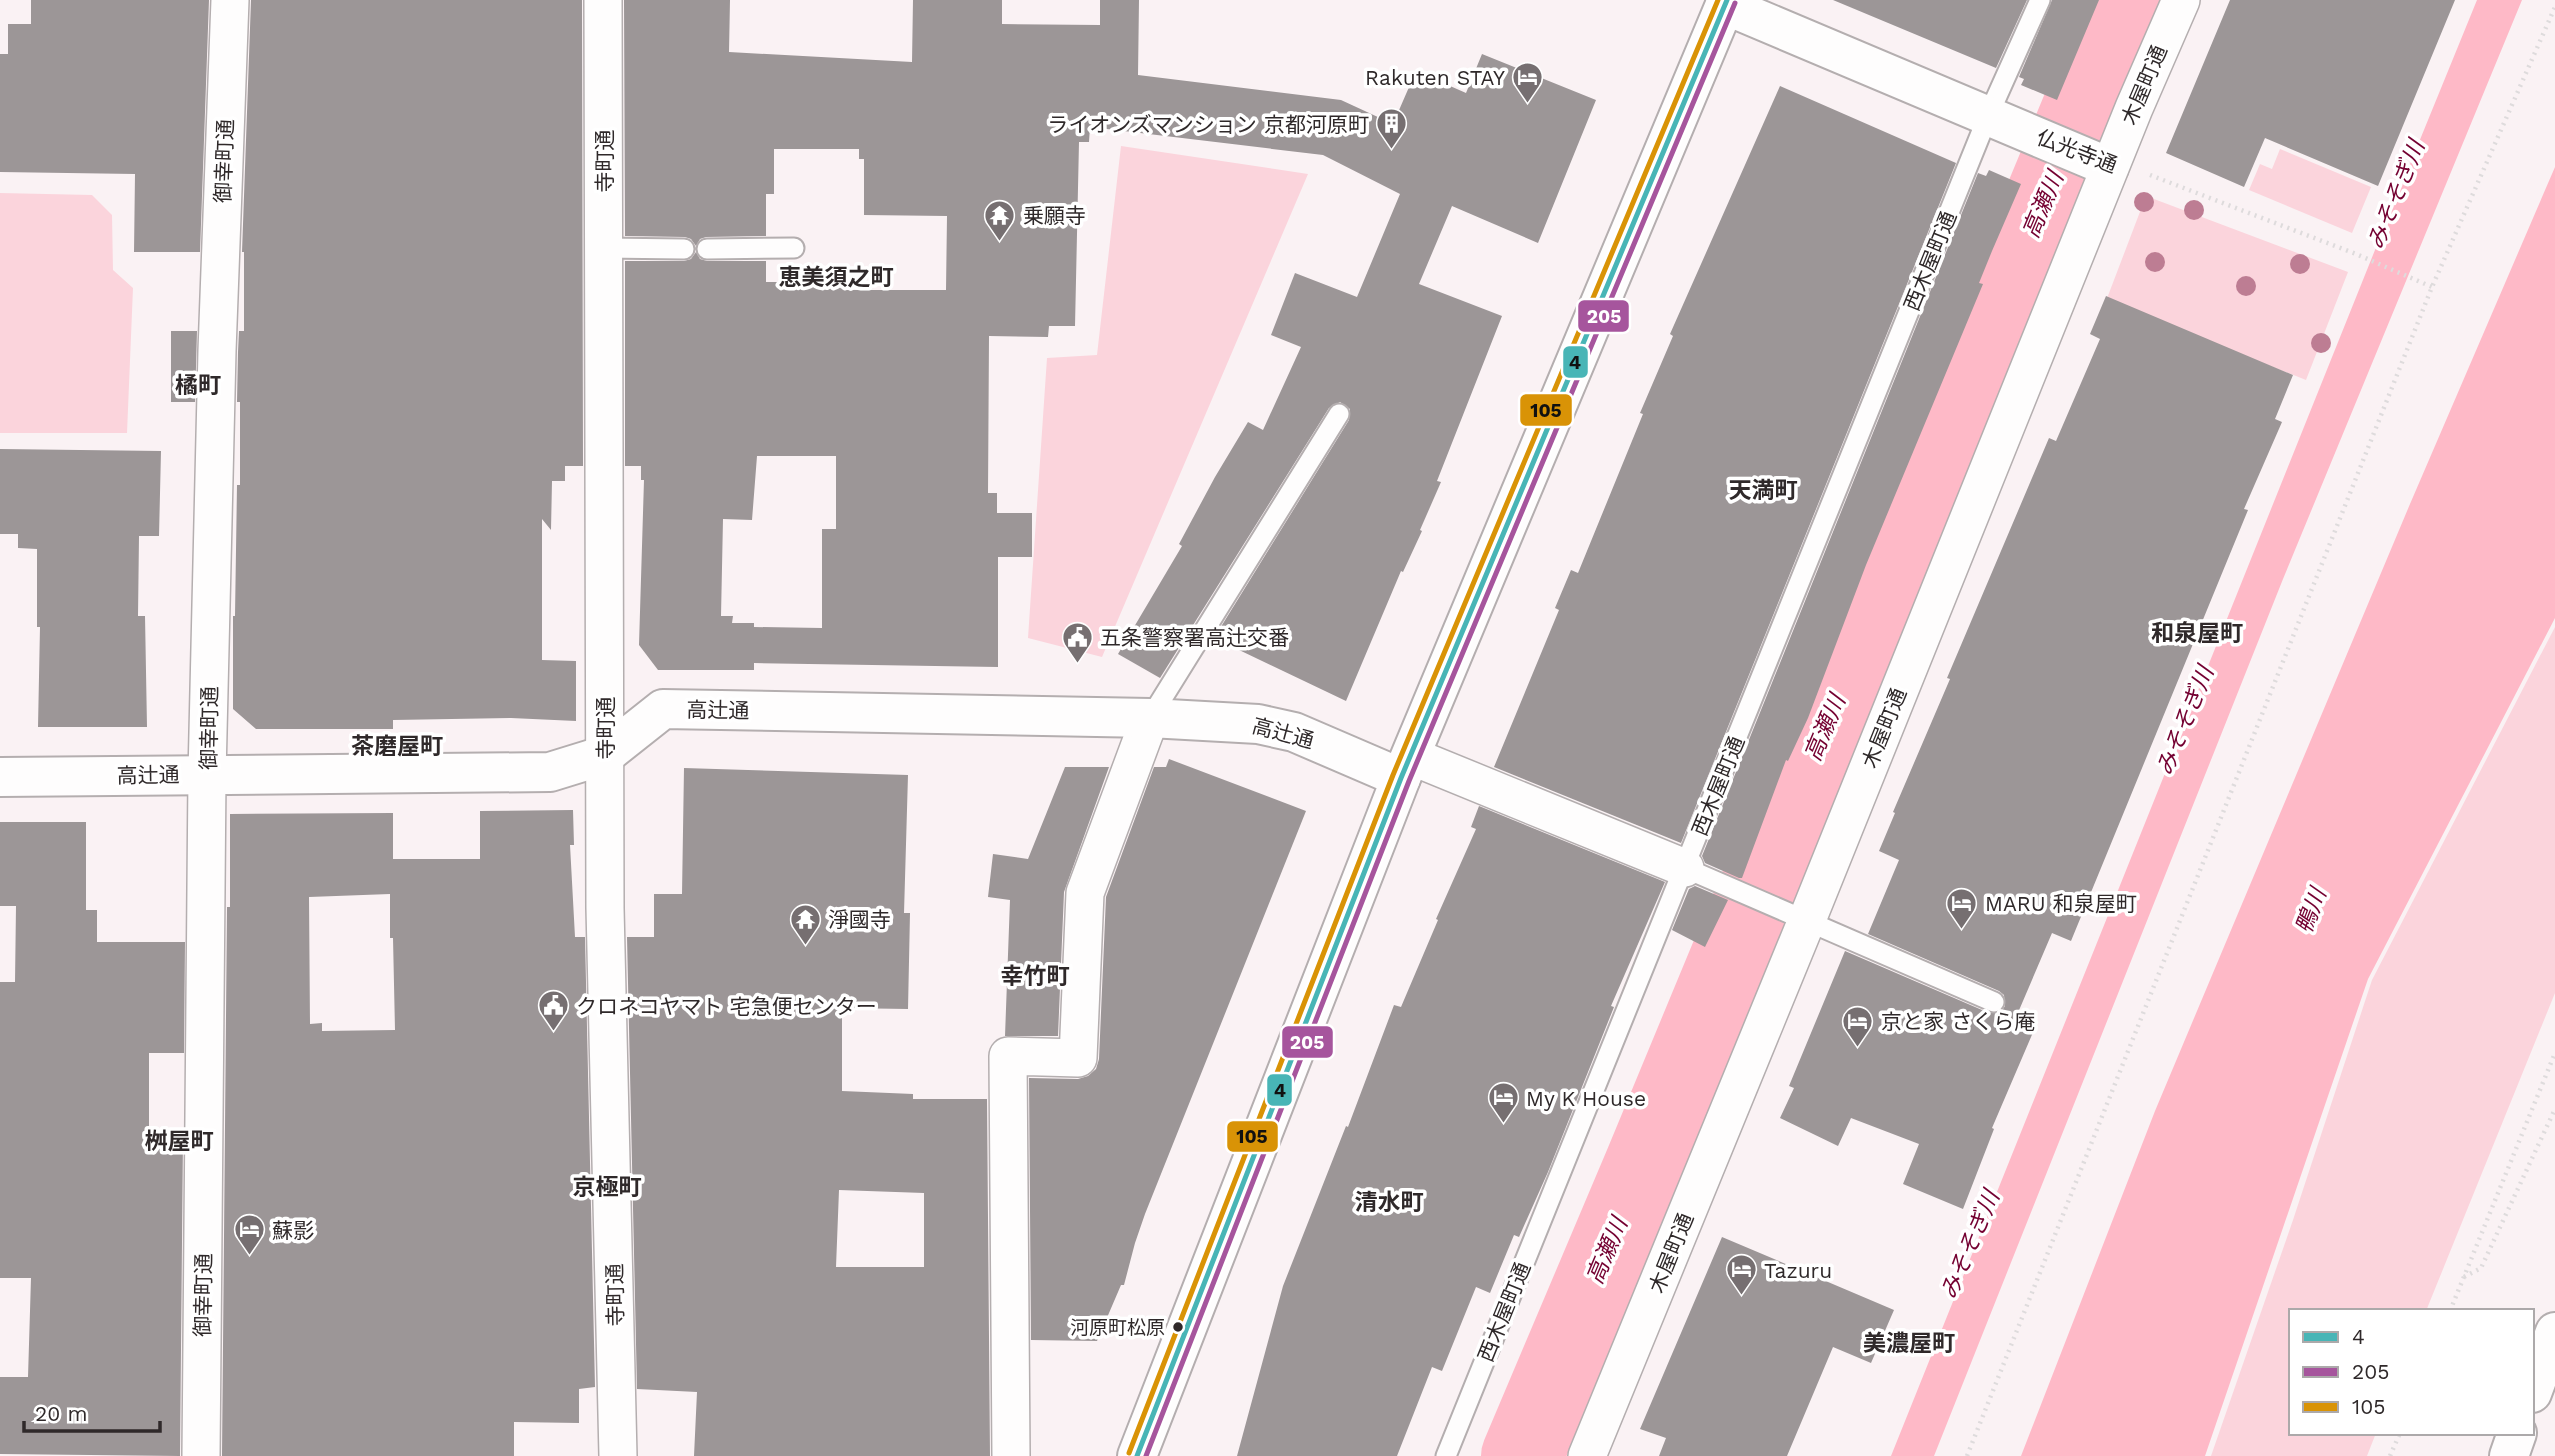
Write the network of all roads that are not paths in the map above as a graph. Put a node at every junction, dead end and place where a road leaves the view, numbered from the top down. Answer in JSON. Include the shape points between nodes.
{"nodes":[{"id":1,"x":230,"y":0,"type":"edge"},
{"id":2,"x":603,"y":0,"type":"edge"},
{"id":3,"x":2040,"y":0,"type":"edge"},
{"id":4,"x":2181,"y":0,"type":"edge"},
{"id":5,"x":1726,"y":3,"type":"edge"},
{"id":6,"x":1996,"y":119,"type":"junction"},
{"id":7,"x":2097,"y":162,"type":"junction"},
{"id":8,"x":604,"y":248,"type":"junction"},
{"id":9,"x":794,"y":248,"type":"dead end"},
{"id":10,"x":684,"y":249,"type":"dead end"},
{"id":11,"x":707,"y":249,"type":"dead end"},
{"id":12,"x":1339,"y":414,"type":"dead end"},
{"id":13,"x":1150,"y":718,"type":"junction"},
{"id":14,"x":605,"y":755,"type":"junction"},
{"id":15,"x":1406,"y":766,"type":"junction"},
{"id":16,"x":207,"y":775,"type":"junction"},
{"id":17,"x":0,"y":777,"type":"edge"},
{"id":18,"x":1685,"y":868,"type":"junction"},
{"id":19,"x":1792,"y":913,"type":"junction"},
{"id":20,"x":1994,"y":1002,"type":"dead end"},
{"id":21,"x":2555,"y":1332,"type":"edge"},
{"id":22,"x":2534,"y":1388,"type":"edge"},
{"id":23,"x":2516,"y":1435,"type":"edge"},
{"id":24,"x":201,"y":1456,"type":"edge"},
{"id":25,"x":618,"y":1456,"type":"edge"},
{"id":26,"x":1011,"y":1456,"type":"edge"},
{"id":27,"x":1137,"y":1456,"type":"edge"},
{"id":28,"x":1446,"y":1456,"type":"edge"},
{"id":29,"x":1587,"y":1456,"type":"edge"},
{"id":30,"x":2508,"y":1456,"type":"edge"}],
"edges":[{"from":1,"to":16,"type":"street","name":"御幸町通"},
{"from":2,"to":8,"type":"street","name":"寺町通"},
{"from":3,"to":6,"type":"lane","name":"西木屋町通"},
{"from":4,"to":7,"type":"street","name":"木屋町通"},
{"from":5,"to":6,"type":"street","name":"仏光寺通"},
{"from":5,"to":15,"type":"street"},
{"from":6,"to":7,"type":"street","name":"仏光寺通"},
{"from":6,"to":18,"type":"lane","name":"西木屋町通"},
{"from":7,"to":19,"type":"street","name":"木屋町通"},
{"from":8,"to":10,"type":"lane"},
{"from":8,"to":14,"type":"street","name":"寺町通"},
{"from":9,"to":11,"type":"lane"},
{"from":12,"to":13,"type":"lane"},
{"from":13,"to":14,"type":"street","name":"高辻通","via":[[663,709]]},
{"from":13,"to":15,"type":"street","name":"高辻通","via":[[1258,724]]},
{"from":13,"to":26,"type":"street","via":[[1085,893],[1078,1058],[1008,1056]]},
{"from":14,"to":16,"type":"street","name":"高辻通","via":[[550,772]]},
{"from":14,"to":25,"type":"street","name":"寺町通"},
{"from":15,"to":18,"type":"street"},
{"from":15,"to":27,"type":"street"},
{"from":16,"to":17,"type":"street","name":"高辻通"},
{"from":16,"to":24,"type":"street","name":"御幸町通"},
{"from":18,"to":19,"type":"lane"},
{"from":18,"to":28,"type":"lane","name":"西木屋町通"},
{"from":19,"to":20,"type":"lane"},
{"from":19,"to":29,"type":"street","name":"木屋町通"},
{"from":21,"to":22,"type":"street"},
{"from":23,"to":30,"type":"street"}]}
